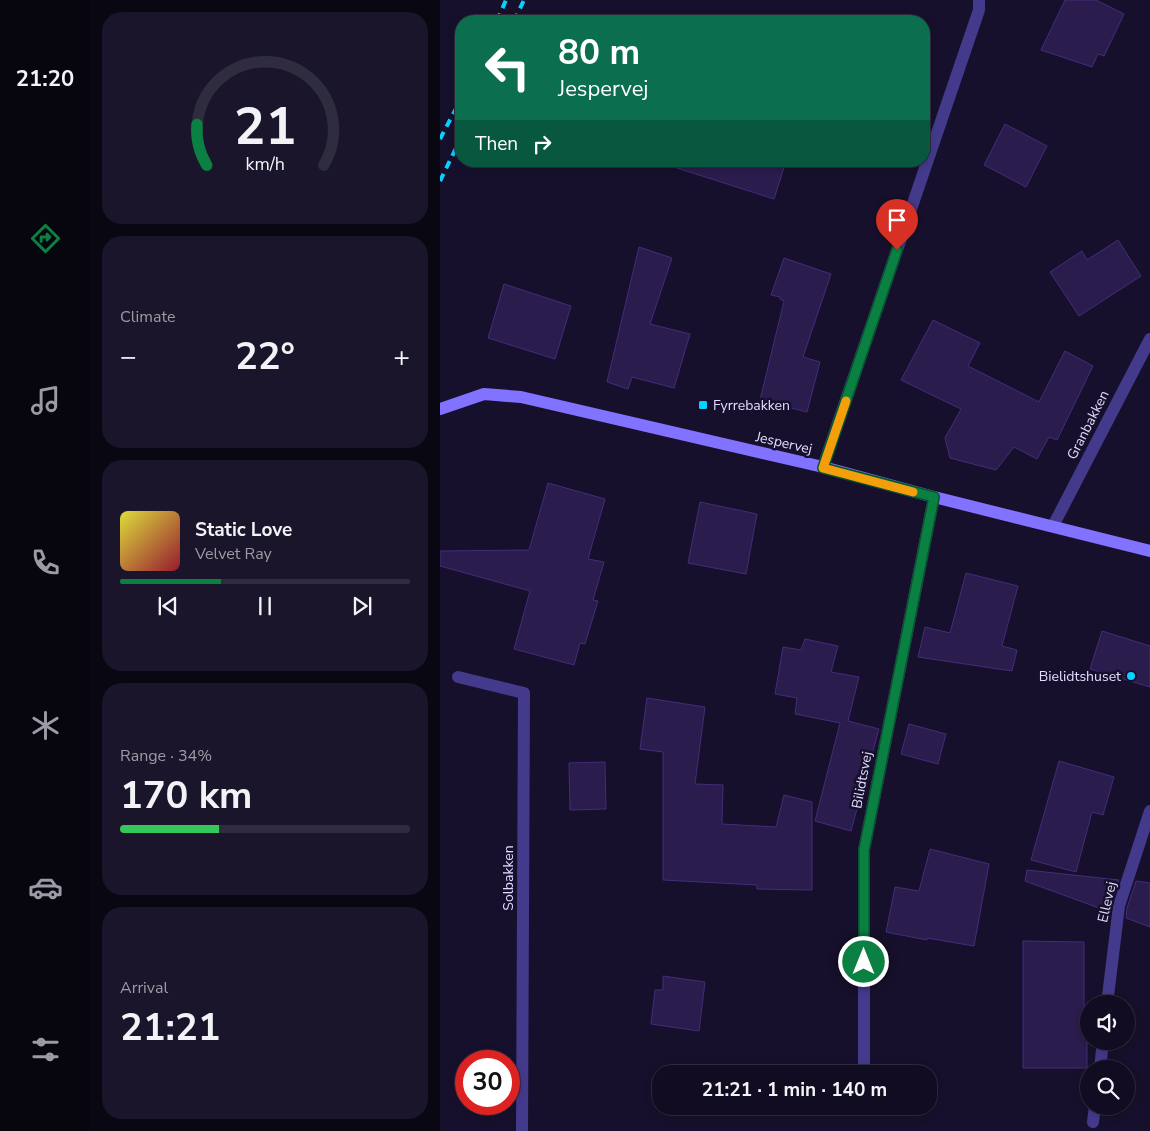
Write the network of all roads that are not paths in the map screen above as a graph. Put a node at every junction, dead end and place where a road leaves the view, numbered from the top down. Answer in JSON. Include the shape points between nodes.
{"nodes":[{"id":1,"x":979,"y":0,"type":"edge"},
{"id":2,"x":930,"y":154,"type":"edge"},
{"id":3,"x":926,"y":167,"type":"edge"},
{"id":4,"x":1150,"y":338,"type":"edge"},
{"id":5,"x":440,"y":409,"type":"edge"},
{"id":6,"x":823,"y":468,"type":"junction"},
{"id":7,"x":934,"y":497,"type":"junction"},
{"id":8,"x":1053,"y":526,"type":"junction"},
{"id":9,"x":1150,"y":550,"type":"edge"},
{"id":10,"x":458,"y":678,"type":"dead end"},
{"id":11,"x":1150,"y":810,"type":"edge"},
{"id":12,"x":1108,"y":995,"type":"edge"},
{"id":13,"x":864,"y":1065,"type":"edge"},
{"id":14,"x":1094,"y":1115,"type":"edge"},
{"id":15,"x":1093,"y":1122,"type":"dead end"},
{"id":16,"x":522,"y":1131,"type":"edge"}],
"edges":[{"from":1,"to":2,"type":"street","via":[[979,10]]},
{"from":3,"to":6,"type":"street"},
{"from":4,"to":8,"type":"street","name":"Granbakken"},
{"from":5,"to":6,"type":"street","name":"Jespervej","via":[[484,394],[521,397]]},
{"from":6,"to":7,"type":"street","name":"Jespervej"},
{"from":7,"to":8,"type":"street","name":"Jespervej"},
{"from":7,"to":13,"type":"street","name":"Bilidtsvej","via":[[864,850]]},
{"from":8,"to":9,"type":"street","name":"Jespervej"},
{"from":10,"to":16,"type":"street","name":"Solbakken","via":[[524,693]]},
{"from":11,"to":12,"type":"street","name":"Ellevej","via":[[1119,906]]},
{"from":14,"to":15,"type":"street"}]}
